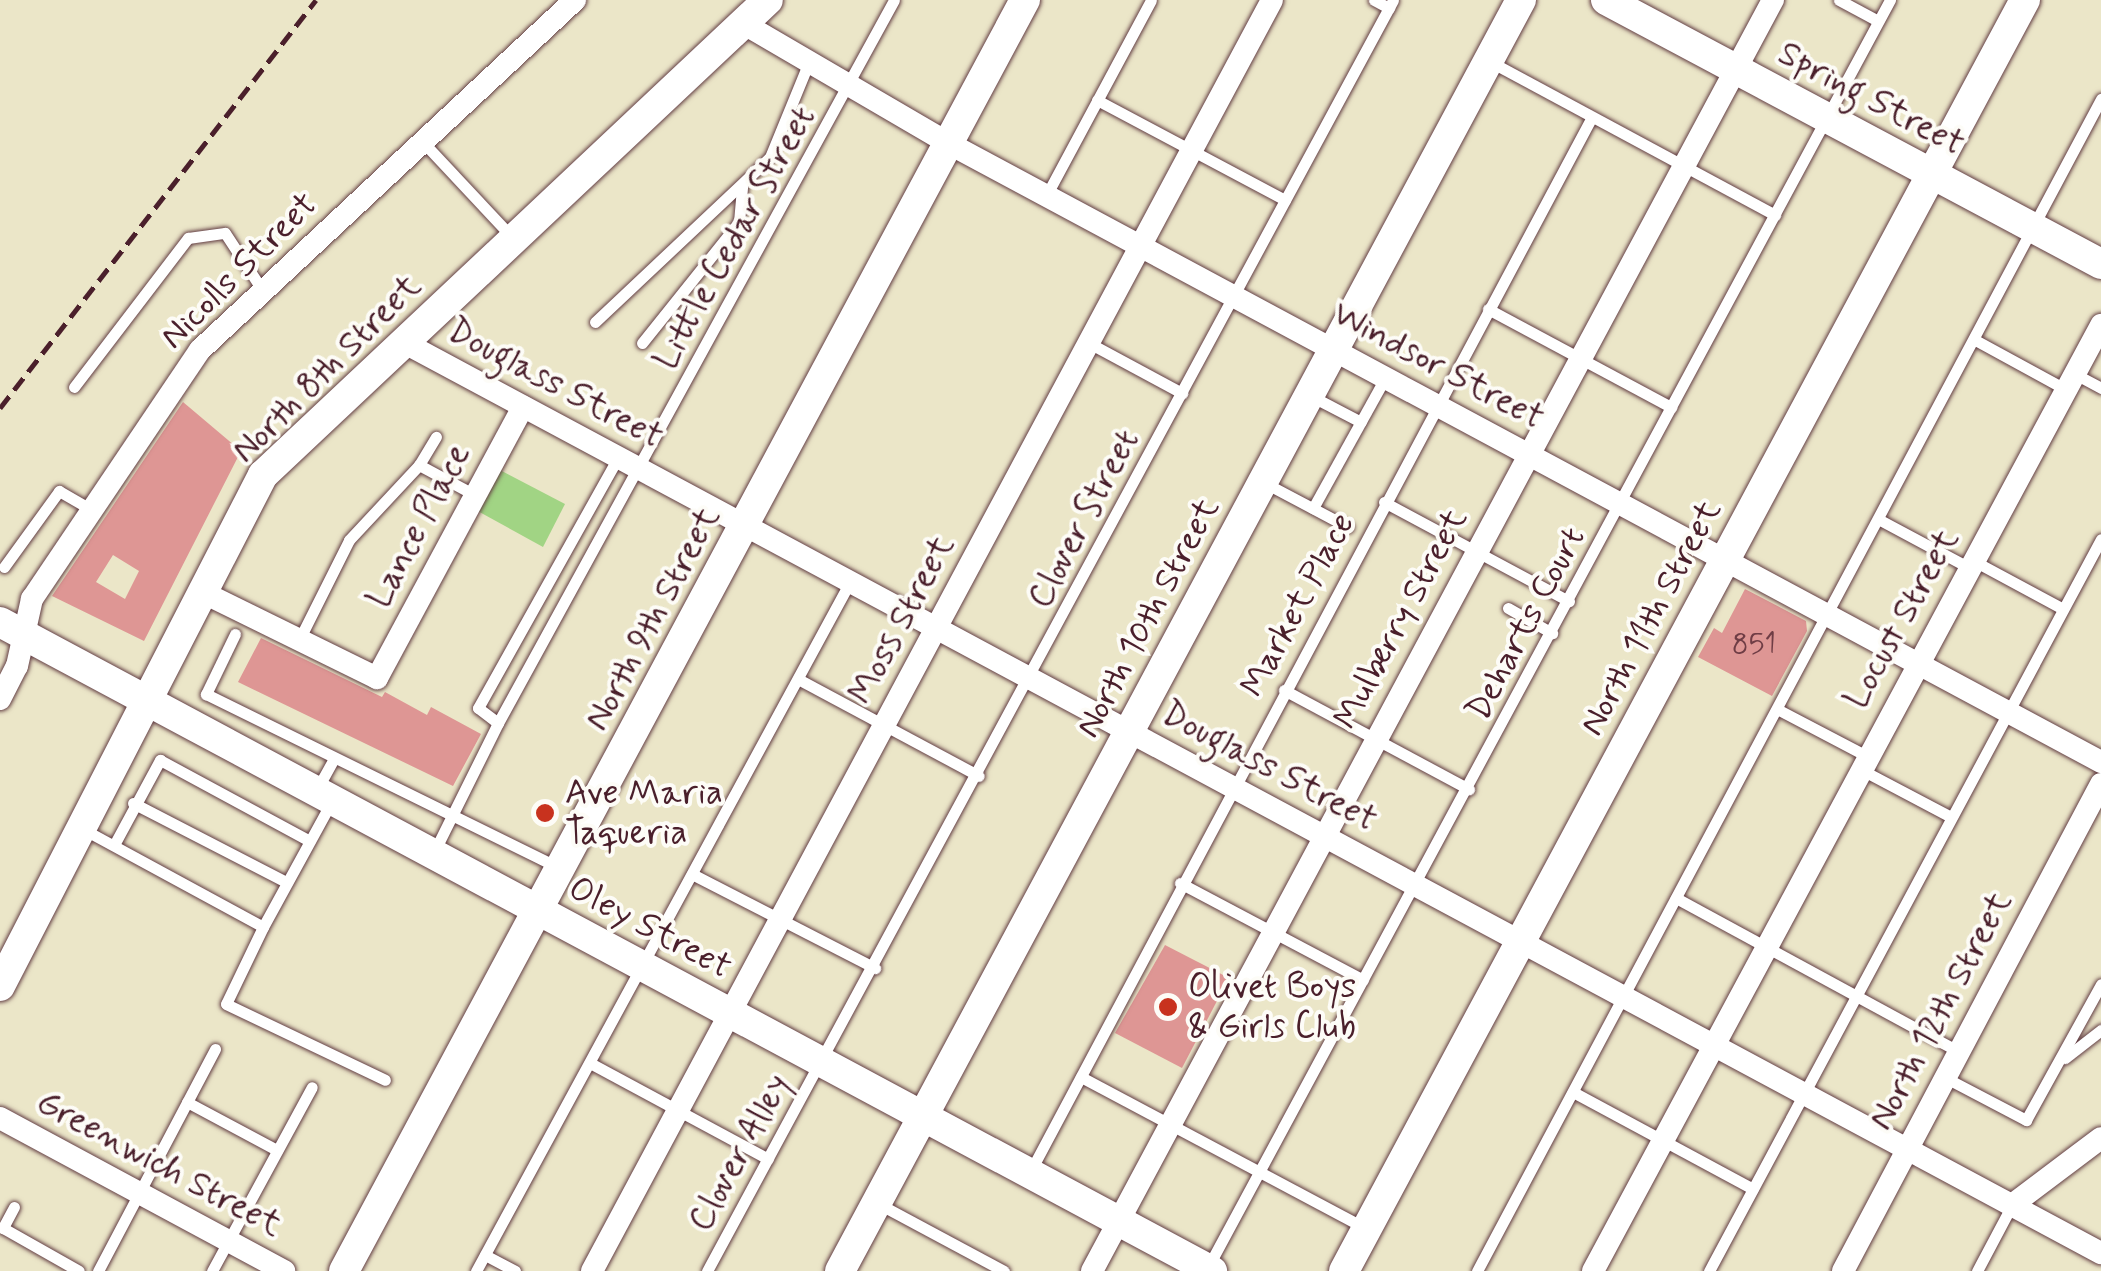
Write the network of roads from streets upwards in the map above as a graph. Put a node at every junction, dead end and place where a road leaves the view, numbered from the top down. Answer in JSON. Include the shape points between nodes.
{"nodes":[{"id":1,"x":574,"y":0,"type":"edge"},
{"id":2,"x":768,"y":0,"type":"edge"},
{"id":3,"x":1025,"y":0,"type":"edge"},
{"id":4,"x":1272,"y":0,"type":"edge"},
{"id":5,"x":1521,"y":0,"type":"edge"},
{"id":6,"x":1606,"y":0,"type":"edge"},
{"id":7,"x":1772,"y":0,"type":"edge"},
{"id":8,"x":2025,"y":0,"type":"edge"},
{"id":9,"x":746,"y":25,"type":"junction"},
{"id":10,"x":1735,"y":69,"type":"junction"},
{"id":11,"x":948,"y":143,"type":"junction"},
{"id":12,"x":1932,"y":174,"type":"junction"},
{"id":13,"x":1139,"y":246,"type":"junction"},
{"id":14,"x":2101,"y":264,"type":"edge"},
{"id":15,"x":2101,"y":324,"type":"edge"},
{"id":16,"x":404,"y":343,"type":"junction"},
{"id":17,"x":1333,"y":350,"type":"junction"},
{"id":18,"x":523,"y":407,"type":"junction"},
{"id":19,"x":1527,"y":454,"type":"junction"},
{"id":20,"x":744,"y":526,"type":"junction"},
{"id":21,"x":1724,"y":560,"type":"junction"},
{"id":22,"x":202,"y":592,"type":"junction"},
{"id":23,"x":12,"y":628,"type":"edge"},
{"id":24,"x":937,"y":629,"type":"junction"},
{"id":25,"x":1918,"y":664,"type":"junction"},
{"id":26,"x":0,"y":698,"type":"edge"},
{"id":27,"x":146,"y":702,"type":"junction"},
{"id":28,"x":1130,"y":732,"type":"junction"},
{"id":29,"x":2101,"y":762,"type":"edge"},
{"id":30,"x":2101,"y":784,"type":"edge"},
{"id":31,"x":1325,"y":836,"type":"junction"},
{"id":32,"x":539,"y":911,"type":"junction"},
{"id":33,"x":1521,"y":940,"type":"junction"},
{"id":34,"x":0,"y":985,"type":"edge"},
{"id":35,"x":731,"y":1014,"type":"junction"},
{"id":36,"x":1714,"y":1044,"type":"junction"},
{"id":37,"x":0,"y":1118,"type":"edge"},
{"id":38,"x":924,"y":1118,"type":"junction"},
{"id":39,"x":2101,"y":1138,"type":"edge"},
{"id":40,"x":1907,"y":1149,"type":"junction"},
{"id":41,"x":2012,"y":1205,"type":"junction"},
{"id":42,"x":1119,"y":1222,"type":"junction"},
{"id":43,"x":2101,"y":1254,"type":"edge"},
{"id":44,"x":1208,"y":1270,"type":"edge"},
{"id":45,"x":284,"y":1271,"type":"edge"},
{"id":46,"x":344,"y":1271,"type":"edge"},
{"id":47,"x":592,"y":1271,"type":"edge"},
{"id":48,"x":840,"y":1271,"type":"edge"},
{"id":49,"x":1092,"y":1271,"type":"edge"},
{"id":50,"x":1344,"y":1271,"type":"edge"},
{"id":51,"x":1593,"y":1271,"type":"edge"},
{"id":52,"x":1843,"y":1271,"type":"edge"},
{"id":53,"x":2093,"y":1271,"type":"edge"}],
"edges":[{"from":1,"to":23,"type":"street","name":"Nicolls Street","via":[[200,350]]},
{"from":2,"to":9,"type":"street","name":"North 8th Street"},
{"from":3,"to":11,"type":"street","name":"North 9th Street"},
{"from":4,"to":13,"type":"street","name":"Moss Street"},
{"from":5,"to":17,"type":"street","name":"North 10th Street"},
{"from":6,"to":10,"type":"street","name":"Spring Street"},
{"from":7,"to":10,"type":"street","name":"Mulberry Street"},
{"from":8,"to":12,"type":"street","name":"North 11th Street"},
{"from":9,"to":11,"type":"street","name":"Windsor Street"},
{"from":9,"to":16,"type":"street","name":"North 8th Street"},
{"from":10,"to":12,"type":"street","name":"Spring Street"},
{"from":10,"to":19,"type":"street","name":"Mulberry Street"},
{"from":11,"to":13,"type":"street","name":"Windsor Street"},
{"from":11,"to":20,"type":"street","name":"North 9th Street"},
{"from":12,"to":14,"type":"street","name":"Spring Street"},
{"from":12,"to":21,"type":"street","name":"North 11th Street"},
{"from":13,"to":17,"type":"street","name":"Windsor Street"},
{"from":13,"to":24,"type":"street","name":"Moss Street"},
{"from":15,"to":25,"type":"street","name":"Locust Street"},
{"from":16,"to":18,"type":"street","name":"Douglass Street"},
{"from":16,"to":22,"type":"street","name":"North 8th Street","via":[[263,475]]},
{"from":17,"to":19,"type":"street","name":"Windsor Street"},
{"from":17,"to":28,"type":"street","name":"North 10th Street"},
{"from":18,"to":20,"type":"street","name":"Douglass Street"},
{"from":18,"to":22,"type":"street","name":"Lance Place","via":[[377,678]]},
{"from":19,"to":21,"type":"street","name":"Windsor Street"},
{"from":19,"to":31,"type":"street","name":"Mulberry Street"},
{"from":20,"to":24,"type":"street","name":"Douglass Street"},
{"from":20,"to":32,"type":"street","name":"North 9th Street"},
{"from":21,"to":25,"type":"street","name":"Windsor Street"},
{"from":21,"to":33,"type":"street","name":"North 11th Street"},
{"from":22,"to":27,"type":"street","name":"North 8th Street"},
{"from":23,"to":26,"type":"street","name":"Nicolls Street"},
{"from":23,"to":27,"type":"street","name":"Oley Street"},
{"from":24,"to":28,"type":"street","name":"Douglass Street"},
{"from":24,"to":35,"type":"street","name":"Moss Street"},
{"from":25,"to":29,"type":"street","name":"Windsor Street"},
{"from":25,"to":36,"type":"street","name":"Locust Street"},
{"from":27,"to":32,"type":"street","name":"Oley Street"},
{"from":27,"to":34,"type":"street","name":"North 8th Street"},
{"from":28,"to":31,"type":"street","name":"Douglass Street"},
{"from":28,"to":38,"type":"street","name":"North 10th Street"},
{"from":30,"to":40,"type":"street","name":"North 12th Street"},
{"from":31,"to":33,"type":"street","name":"Douglass Street"},
{"from":31,"to":42,"type":"street","name":"Mulberry Street"},
{"from":32,"to":35,"type":"street","name":"Oley Street"},
{"from":32,"to":46,"type":"street","name":"North 9th Street"},
{"from":33,"to":36,"type":"street","name":"Douglass Street"},
{"from":33,"to":50,"type":"street","name":"North 11th Street"},
{"from":35,"to":38,"type":"street","name":"Oley Street"},
{"from":35,"to":47,"type":"street","name":"Moss Street"},
{"from":36,"to":40,"type":"street","name":"Douglass Street"},
{"from":36,"to":51,"type":"street","name":"Locust Street"},
{"from":37,"to":45,"type":"street","name":"Greenwich Street"},
{"from":38,"to":42,"type":"street","name":"Oley Street"},
{"from":38,"to":48,"type":"street","name":"North 10th Street"},
{"from":39,"to":41,"type":"street"},
{"from":40,"to":41,"type":"street","name":"Douglass Street"},
{"from":40,"to":52,"type":"street","name":"North 12th Street"},
{"from":41,"to":43,"type":"street","name":"Douglass Street"},
{"from":42,"to":44,"type":"street","name":"Oley Street"},
{"from":42,"to":49,"type":"street","name":"Mulberry Street"},
{"from":43,"to":53,"type":"street"}]}
